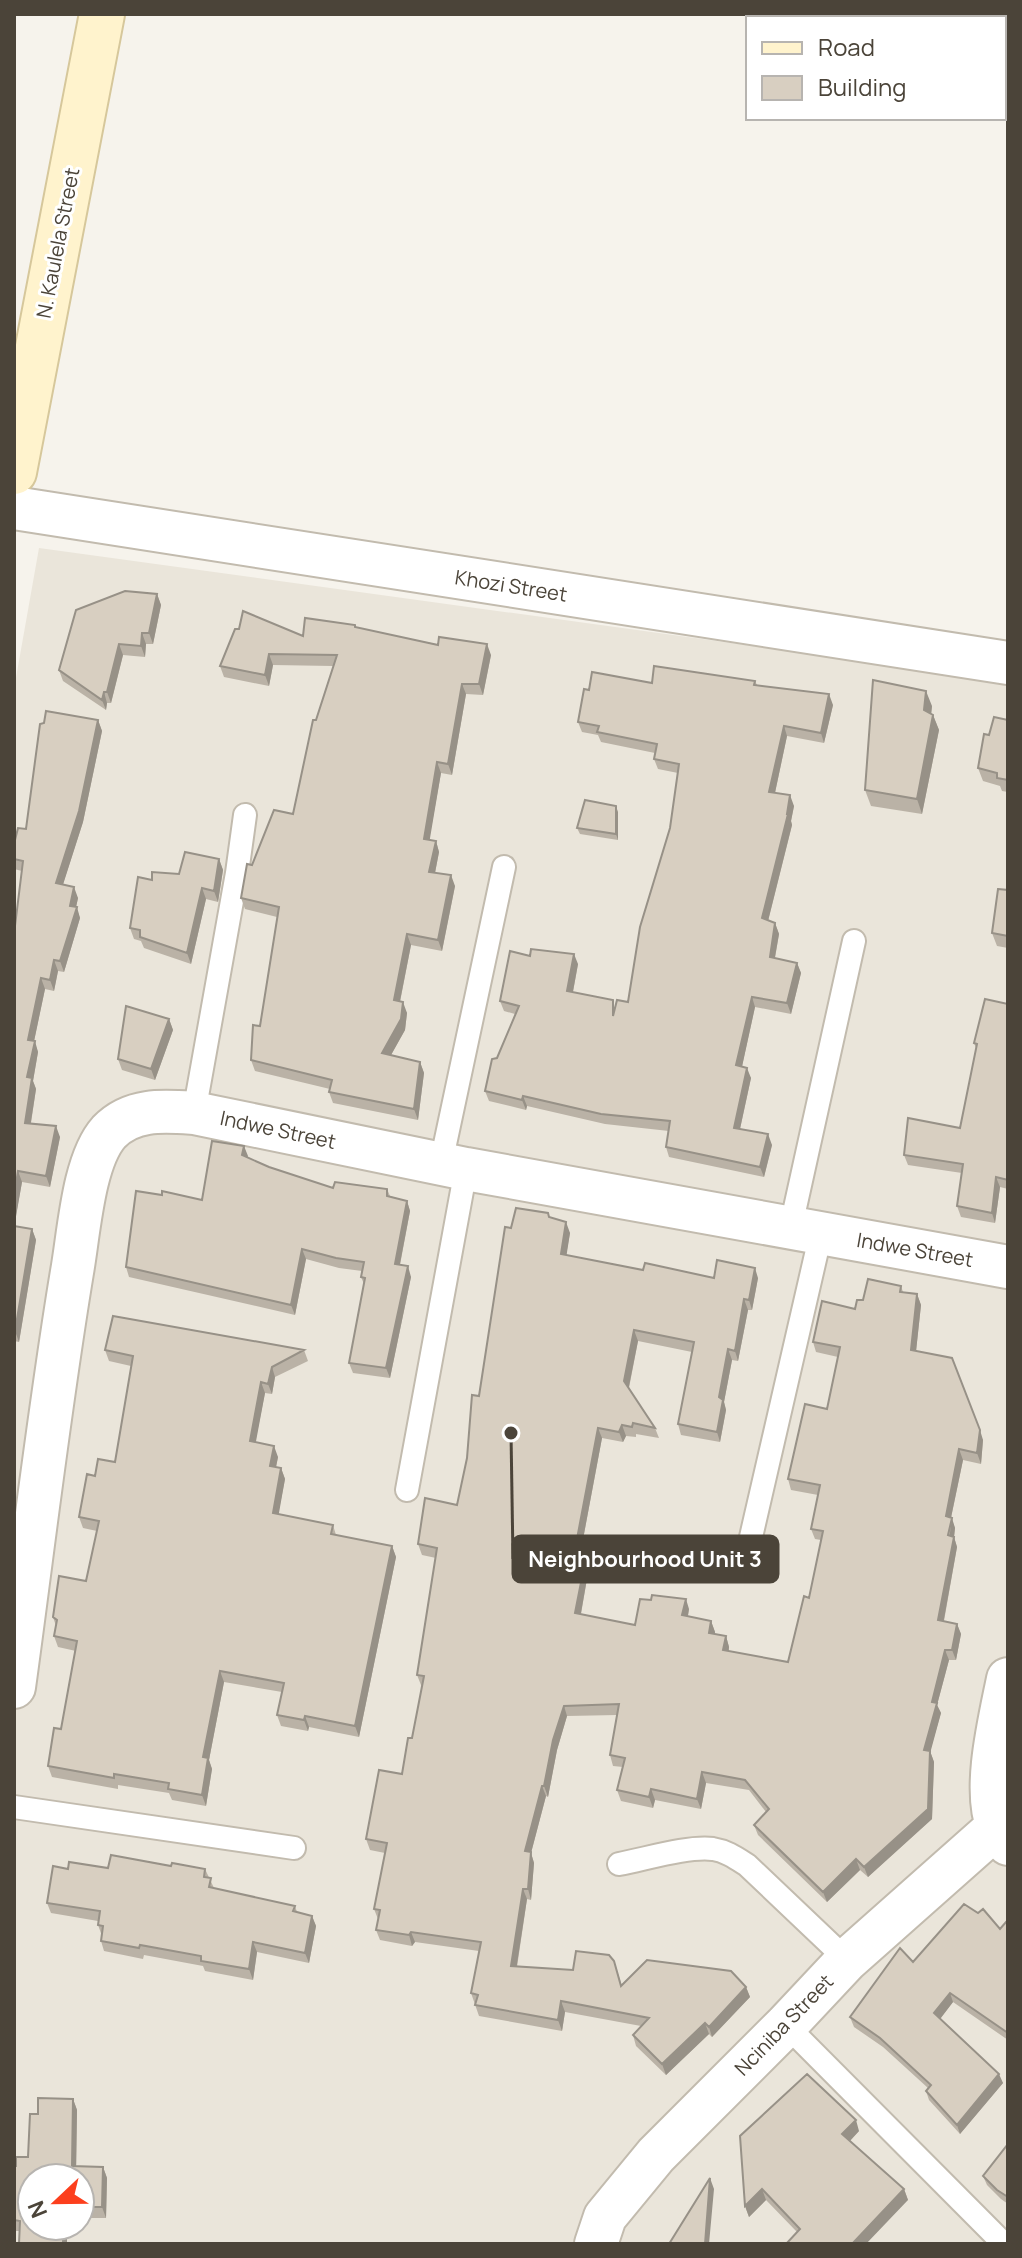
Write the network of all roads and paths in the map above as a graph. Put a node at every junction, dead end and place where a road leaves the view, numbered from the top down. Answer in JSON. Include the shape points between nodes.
{"nodes":[{"id":1,"x":102,"y":14,"type":"edge"},
{"id":2,"x":14,"y":472,"type":"edge"},
{"id":3,"x":14,"y":508,"type":"edge"},
{"id":4,"x":1008,"y":663,"type":"edge"},
{"id":5,"x":245,"y":815,"type":"dead end"},
{"id":6,"x":504,"y":867,"type":"dead end"},
{"id":7,"x":854,"y":941,"type":"dead end"},
{"id":8,"x":194,"y":1113,"type":"junction"},
{"id":9,"x":454,"y":1166,"type":"junction"},
{"id":10,"x":806,"y":1230,"type":"junction"},
{"id":11,"x":1008,"y":1267,"type":"edge"},
{"id":12,"x":407,"y":1490,"type":"dead end"},
{"id":13,"x":745,"y":1563,"type":"dead end"},
{"id":14,"x":1008,"y":1679,"type":"edge"},
{"id":15,"x":14,"y":1687,"type":"edge"},
{"id":16,"x":14,"y":1807,"type":"edge"},
{"id":17,"x":1003,"y":1836,"type":"edge"},
{"id":18,"x":294,"y":1848,"type":"dead end"},
{"id":19,"x":619,"y":1864,"type":"dead end"},
{"id":20,"x":847,"y":1960,"type":"junction"},
{"id":21,"x":786,"y":2025,"type":"junction"},
{"id":22,"x":596,"y":2244,"type":"edge"},
{"id":23,"x":1004,"y":2244,"type":"edge"}],
"edges":[{"from":1,"to":2,"type":"street","name":"N. Kaulela Street"},
{"from":3,"to":4,"type":"street","name":"Khozi Street"},
{"from":5,"to":8,"type":"lane"},
{"from":6,"to":9,"type":"lane"},
{"from":7,"to":10,"type":"lane"},
{"from":8,"to":9,"type":"street","name":"Indwe Street"},
{"from":8,"to":15,"type":"street","name":"Indwe Street","via":[[157,1111],[128,1117],[97,1150],[88,1177]]},
{"from":9,"to":10,"type":"street","name":"Indwe Street"},
{"from":9,"to":12,"type":"lane"},
{"from":10,"to":11,"type":"street","name":"Indwe Street"},
{"from":10,"to":13,"type":"lane"},
{"from":14,"to":17,"type":"street","via":[[993,1765],[993,1800]]},
{"from":16,"to":18,"type":"lane"},
{"from":17,"to":20,"type":"street","name":"Nciniba Street"},
{"from":19,"to":20,"type":"lane","via":[[697,1849],[731,1855]]},
{"from":20,"to":21,"type":"street","name":"Nciniba Street"},
{"from":21,"to":22,"type":"street","name":"Nciniba Street","via":[[629,2185],[605,2217]]},
{"from":21,"to":23,"type":"lane"}]}
